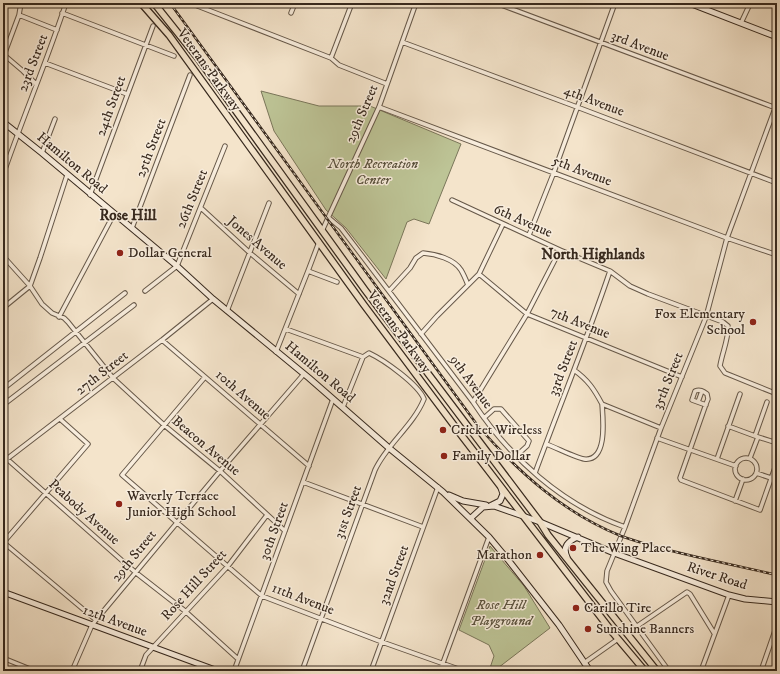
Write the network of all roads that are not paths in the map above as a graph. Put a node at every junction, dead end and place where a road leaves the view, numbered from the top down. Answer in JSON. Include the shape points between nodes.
{"nodes":[{"id":1,"x":21,"y":3,"type":"edge"},
{"id":2,"x":66,"y":3,"type":"edge"},
{"id":3,"x":141,"y":3,"type":"edge"},
{"id":4,"x":154,"y":3,"type":"edge"},
{"id":5,"x":190,"y":3,"type":"edge"},
{"id":6,"x":295,"y":3,"type":"edge"},
{"id":7,"x":352,"y":3,"type":"edge"},
{"id":8,"x":416,"y":3,"type":"edge"},
{"id":9,"x":496,"y":3,"type":"edge"},
{"id":10,"x":615,"y":3,"type":"edge"},
{"id":11,"x":689,"y":3,"type":"edge"},
{"id":12,"x":749,"y":6,"type":"dead end"},
{"id":13,"x":62,"y":13,"type":"junction"},
{"id":14,"x":291,"y":14,"type":"dead end"},
{"id":15,"x":19,"y":15,"type":"junction"},
{"id":16,"x":741,"y":23,"type":"junction"},
{"id":17,"x":153,"y":26,"type":"dead end"},
{"id":18,"x":57,"y":30,"type":"junction"},
{"id":19,"x":777,"y":37,"type":"edge"},
{"id":20,"x":402,"y":42,"type":"junction"},
{"id":21,"x":600,"y":42,"type":"junction"},
{"id":22,"x":146,"y":45,"type":"junction"},
{"id":23,"x":4,"y":54,"type":"edge"},
{"id":24,"x":174,"y":56,"type":"dead end"},
{"id":25,"x":331,"y":58,"type":"junction"},
{"id":26,"x":45,"y":63,"type":"junction"},
{"id":27,"x":190,"y":75,"type":"dead end"},
{"id":28,"x":36,"y":84,"type":"junction"},
{"id":29,"x":387,"y":84,"type":"junction"},
{"id":30,"x":127,"y":94,"type":"junction"},
{"id":31,"x":777,"y":103,"type":"edge"},
{"id":32,"x":379,"y":107,"type":"junction"},
{"id":33,"x":577,"y":107,"type":"junction"},
{"id":34,"x":776,"y":108,"type":"edge"},
{"id":35,"x":55,"y":119,"type":"dead end"},
{"id":36,"x":3,"y":122,"type":"edge"},
{"id":37,"x":17,"y":134,"type":"junction"},
{"id":38,"x":225,"y":146,"type":"dead end"},
{"id":39,"x":42,"y":153,"type":"junction"},
{"id":40,"x":554,"y":172,"type":"junction"},
{"id":41,"x":750,"y":173,"type":"junction"},
{"id":42,"x":3,"y":175,"type":"edge"},
{"id":43,"x":67,"y":175,"type":"junction"},
{"id":44,"x":777,"y":183,"type":"edge"},
{"id":45,"x":90,"y":195,"type":"junction"},
{"id":46,"x":452,"y":200,"type":"dead end"},
{"id":47,"x":269,"y":203,"type":"dead end"},
{"id":48,"x":201,"y":208,"type":"junction"},
{"id":49,"x":114,"y":214,"type":"junction"},
{"id":50,"x":329,"y":218,"type":"junction"},
{"id":51,"x":504,"y":224,"type":"junction"},
{"id":52,"x":132,"y":228,"type":"junction"},
{"id":53,"x":322,"y":231,"type":"junction"},
{"id":54,"x":529,"y":235,"type":"junction"},
{"id":55,"x":727,"y":238,"type":"junction"},
{"id":56,"x":318,"y":242,"type":"junction"},
{"id":57,"x":560,"y":250,"type":"junction"},
{"id":58,"x":250,"y":253,"type":"junction"},
{"id":59,"x":3,"y":256,"type":"edge"},
{"id":60,"x":777,"y":256,"type":"edge"},
{"id":61,"x":177,"y":266,"type":"junction"},
{"id":62,"x":308,"y":271,"type":"junction"},
{"id":63,"x":610,"y":271,"type":"junction"},
{"id":64,"x":479,"y":274,"type":"junction"},
{"id":65,"x":337,"y":282,"type":"dead end"},
{"id":66,"x":468,"y":285,"type":"junction"},
{"id":67,"x":30,"y":286,"type":"junction"},
{"id":68,"x":145,"y":291,"type":"dead end"},
{"id":69,"x":389,"y":291,"type":"junction"},
{"id":70,"x":125,"y":293,"type":"dead end"},
{"id":71,"x":299,"y":294,"type":"junction"},
{"id":72,"x":213,"y":299,"type":"junction"},
{"id":73,"x":134,"y":305,"type":"dead end"},
{"id":74,"x":3,"y":308,"type":"edge"},
{"id":75,"x":227,"y":311,"type":"junction"},
{"id":76,"x":527,"y":314,"type":"junction"},
{"id":77,"x":59,"y":317,"type":"junction"},
{"id":78,"x":706,"y":317,"type":"junction"},
{"id":79,"x":286,"y":328,"type":"junction"},
{"id":80,"x":76,"y":332,"type":"junction"},
{"id":81,"x":422,"y":334,"type":"junction"},
{"id":82,"x":587,"y":338,"type":"junction"},
{"id":83,"x":162,"y":340,"type":"junction"},
{"id":84,"x":84,"y":342,"type":"junction"},
{"id":85,"x":276,"y":352,"type":"junction"},
{"id":86,"x":363,"y":357,"type":"junction"},
{"id":87,"x":574,"y":370,"type":"junction"},
{"id":88,"x":304,"y":374,"type":"junction"},
{"id":89,"x":205,"y":377,"type":"junction"},
{"id":90,"x":682,"y":377,"type":"junction"},
{"id":91,"x":113,"y":378,"type":"junction"},
{"id":92,"x":3,"y":389,"type":"edge"},
{"id":93,"x":702,"y":391,"type":"junction"},
{"id":94,"x":740,"y":394,"type":"dead end"},
{"id":95,"x":777,"y":394,"type":"edge"},
{"id":96,"x":333,"y":399,"type":"junction"},
{"id":97,"x":473,"y":402,"type":"junction"},
{"id":98,"x":698,"y":402,"type":"junction"},
{"id":99,"x":767,"y":402,"type":"dead end"},
{"id":100,"x":602,"y":404,"type":"junction"},
{"id":101,"x":3,"y":405,"type":"edge"},
{"id":102,"x":706,"y":405,"type":"junction"},
{"id":103,"x":343,"y":406,"type":"junction"},
{"id":104,"x":484,"y":418,"type":"junction"},
{"id":105,"x":60,"y":419,"type":"junction"},
{"id":106,"x":164,"y":425,"type":"junction"},
{"id":107,"x":260,"y":425,"type":"junction"},
{"id":108,"x":728,"y":426,"type":"junction"},
{"id":109,"x":661,"y":428,"type":"junction"},
{"id":110,"x":756,"y":436,"type":"junction"},
{"id":111,"x":657,"y":438,"type":"junction"},
{"id":112,"x":546,"y":444,"type":"junction"},
{"id":113,"x":777,"y":444,"type":"edge"},
{"id":114,"x":389,"y":448,"type":"junction"},
{"id":115,"x":690,"y":449,"type":"junction"},
{"id":116,"x":3,"y":453,"type":"edge"},
{"id":117,"x":516,"y":456,"type":"junction"},
{"id":118,"x":750,"y":458,"type":"junction"},
{"id":119,"x":7,"y":459,"type":"junction"},
{"id":120,"x":717,"y":459,"type":"junction"},
{"id":121,"x":3,"y":462,"type":"edge"},
{"id":122,"x":777,"y":462,"type":"edge"},
{"id":123,"x":309,"y":466,"type":"junction"},
{"id":124,"x":736,"y":466,"type":"junction"},
{"id":125,"x":220,"y":471,"type":"junction"},
{"id":126,"x":535,"y":473,"type":"junction"},
{"id":127,"x":756,"y":473,"type":"junction"},
{"id":128,"x":772,"y":478,"type":"junction"},
{"id":129,"x":743,"y":479,"type":"junction"},
{"id":130,"x":777,"y":480,"type":"edge"},
{"id":131,"x":303,"y":482,"type":"junction"},
{"id":132,"x":438,"y":487,"type":"junction"},
{"id":133,"x":501,"y":488,"type":"junction"},
{"id":134,"x":443,"y":492,"type":"junction"},
{"id":135,"x":46,"y":493,"type":"junction"},
{"id":136,"x":735,"y":501,"type":"junction"},
{"id":137,"x":363,"y":506,"type":"junction"},
{"id":138,"x":489,"y":506,"type":"junction"},
{"id":139,"x":266,"y":515,"type":"junction"},
{"id":140,"x":522,"y":516,"type":"junction"},
{"id":141,"x":471,"y":518,"type":"junction"},
{"id":142,"x":177,"y":521,"type":"junction"},
{"id":143,"x":540,"y":522,"type":"junction"},
{"id":144,"x":423,"y":527,"type":"junction"},
{"id":145,"x":625,"y":528,"type":"junction"},
{"id":146,"x":285,"y":531,"type":"junction"},
{"id":147,"x":489,"y":537,"type":"junction"},
{"id":148,"x":578,"y":537,"type":"junction"},
{"id":149,"x":3,"y":542,"type":"edge"},
{"id":150,"x":614,"y":553,"type":"junction"},
{"id":151,"x":568,"y":559,"type":"junction"},
{"id":152,"x":228,"y":566,"type":"junction"},
{"id":153,"x":135,"y":572,"type":"junction"},
{"id":154,"x":3,"y":592,"type":"edge"},
{"id":155,"x":729,"y":595,"type":"junction"},
{"id":156,"x":262,"y":596,"type":"junction"},
{"id":157,"x":777,"y":602,"type":"edge"},
{"id":158,"x":185,"y":611,"type":"junction"},
{"id":159,"x":321,"y":618,"type":"junction"},
{"id":160,"x":96,"y":620,"type":"junction"},
{"id":161,"x":92,"y":625,"type":"junction"},
{"id":162,"x":777,"y":625,"type":"edge"},
{"id":163,"x":637,"y":626,"type":"junction"},
{"id":164,"x":627,"y":633,"type":"junction"},
{"id":165,"x":714,"y":633,"type":"junction"},
{"id":166,"x":618,"y":639,"type":"junction"},
{"id":167,"x":382,"y":642,"type":"junction"},
{"id":168,"x":153,"y":648,"type":"junction"},
{"id":169,"x":3,"y":658,"type":"edge"},
{"id":170,"x":238,"y":659,"type":"junction"},
{"id":171,"x":584,"y":663,"type":"junction"},
{"id":172,"x":442,"y":664,"type":"junction"},
{"id":173,"x":34,"y":671,"type":"edge"},
{"id":174,"x":72,"y":671,"type":"edge"},
{"id":175,"x":140,"y":671,"type":"edge"},
{"id":176,"x":218,"y":671,"type":"edge"},
{"id":177,"x":234,"y":671,"type":"edge"},
{"id":178,"x":302,"y":671,"type":"edge"},
{"id":179,"x":371,"y":671,"type":"edge"},
{"id":180,"x":440,"y":671,"type":"edge"},
{"id":181,"x":464,"y":671,"type":"edge"},
{"id":182,"x":590,"y":671,"type":"edge"},
{"id":183,"x":645,"y":671,"type":"edge"},
{"id":184,"x":657,"y":671,"type":"edge"},
{"id":185,"x":669,"y":671,"type":"edge"},
{"id":186,"x":701,"y":671,"type":"edge"},
{"id":187,"x":761,"y":671,"type":"edge"}],
"edges":[{"from":1,"to":15,"type":"street"},
{"from":2,"to":13,"type":"street","name":"23rd Street"},
{"from":3,"to":56,"type":"main road","name":"Veterans Parkway","via":[[169,35]]},
{"from":4,"to":53,"type":"main road","name":"Veterans Parkway","via":[[197,57]]},
{"from":5,"to":25,"type":"street"},
{"from":6,"to":14,"type":"street"},
{"from":7,"to":25,"type":"street"},
{"from":8,"to":20,"type":"street","name":"29th Street"},
{"from":9,"to":21,"type":"street","name":"3rd Avenue"},
{"from":10,"to":21,"type":"street"},
{"from":11,"to":16,"type":"street"},
{"from":12,"to":16,"type":"street"},
{"from":13,"to":18,"type":"street","name":"23rd Street"},
{"from":13,"to":22,"type":"street"},
{"from":15,"to":18,"type":"street"},
{"from":15,"to":23,"type":"street"},
{"from":16,"to":19,"type":"street"},
{"from":17,"to":22,"type":"street","name":"24th Street"},
{"from":18,"to":26,"type":"street","name":"23rd Street"},
{"from":20,"to":29,"type":"street","name":"29th Street"},
{"from":20,"to":33,"type":"street","name":"4th Avenue"},
{"from":21,"to":33,"type":"street"},
{"from":21,"to":34,"type":"street","name":"3rd Avenue"},
{"from":22,"to":24,"type":"street"},
{"from":22,"to":30,"type":"street","name":"24th Street"},
{"from":23,"to":28,"type":"street"},
{"from":25,"to":29,"type":"street","via":[[339,65]]},
{"from":26,"to":28,"type":"street","name":"23rd Street"},
{"from":26,"to":30,"type":"street"},
{"from":27,"to":52,"type":"street","name":"25th Street"},
{"from":28,"to":37,"type":"street","name":"23rd Street"},
{"from":29,"to":32,"type":"street","name":"29th Street"},
{"from":30,"to":45,"type":"street","name":"24th Street"},
{"from":31,"to":34,"type":"street","name":"35th Street"},
{"from":32,"to":40,"type":"street","name":"5th Avenue"},
{"from":32,"to":50,"type":"street","name":"29th Street"},
{"from":33,"to":40,"type":"street"},
{"from":33,"to":41,"type":"street","name":"4th Avenue"},
{"from":34,"to":41,"type":"street","name":"35th Street"},
{"from":35,"to":39,"type":"street"},
{"from":36,"to":37,"type":"street","name":"Hamilton Road"},
{"from":37,"to":39,"type":"street","name":"Hamilton Road"},
{"from":37,"to":42,"type":"street","name":"23rd Street"},
{"from":38,"to":48,"type":"street","name":"26th Street"},
{"from":39,"to":43,"type":"street","name":"Hamilton Road"},
{"from":40,"to":54,"type":"street"},
{"from":40,"to":55,"type":"street","name":"5th Avenue"},
{"from":41,"to":44,"type":"street","name":"4th Avenue"},
{"from":41,"to":55,"type":"street","name":"35th Street"},
{"from":43,"to":45,"type":"street","name":"Hamilton Road"},
{"from":43,"to":67,"type":"street"},
{"from":45,"to":49,"type":"street","name":"Hamilton Road"},
{"from":46,"to":51,"type":"street","name":"6th Avenue"},
{"from":47,"to":58,"type":"street"},
{"from":48,"to":58,"type":"street","name":"Jones Avenue"},
{"from":48,"to":61,"type":"street","name":"26th Street"},
{"from":49,"to":52,"type":"street","name":"Hamilton Road"},
{"from":49,"to":77,"type":"street"},
{"from":50,"to":53,"type":"street","name":"29th Street"},
{"from":50,"to":69,"type":"street","name":"9th Avenue","via":[[341,228]]},
{"from":51,"to":54,"type":"street","name":"6th Avenue"},
{"from":51,"to":64,"type":"street"},
{"from":52,"to":61,"type":"street","name":"Hamilton Road"},
{"from":53,"to":143,"type":"main road","name":"Veterans Parkway"},
{"from":54,"to":57,"type":"street","name":"6th Avenue"},
{"from":55,"to":60,"type":"street","name":"5th Avenue"},
{"from":55,"to":78,"type":"street","name":"35th Street"},
{"from":56,"to":62,"type":"street"},
{"from":56,"to":133,"type":"main road","name":"Veterans Parkway"},
{"from":57,"to":63,"type":"street","name":"6th Avenue"},
{"from":57,"to":76,"type":"street"},
{"from":58,"to":71,"type":"street","name":"Jones Avenue"},
{"from":58,"to":75,"type":"street"},
{"from":59,"to":67,"type":"street","name":"Beacon Avenue"},
{"from":61,"to":68,"type":"street","name":"26th Street"},
{"from":61,"to":72,"type":"street","name":"Hamilton Road"},
{"from":62,"to":65,"type":"street","name":"Jones Avenue"},
{"from":62,"to":71,"type":"street"},
{"from":63,"to":78,"type":"street","name":"6th Avenue","via":[[630,286]]},
{"from":63,"to":82,"type":"street","name":"33rd Street"},
{"from":64,"to":66,"type":"street"},
{"from":64,"to":76,"type":"street","name":"7th Avenue"},
{"from":66,"to":69,"type":"street","via":[[460,269],[452,262],[433,254],[423,253]]},
{"from":66,"to":81,"type":"street"},
{"from":67,"to":74,"type":"street"},
{"from":67,"to":77,"type":"street","name":"Beacon Avenue","via":[[42,304]]},
{"from":69,"to":81,"type":"street","name":"9th Avenue"},
{"from":70,"to":80,"type":"street"},
{"from":71,"to":79,"type":"street"},
{"from":72,"to":75,"type":"street","name":"Hamilton Road"},
{"from":72,"to":83,"type":"street","name":"27th Street"},
{"from":73,"to":84,"type":"street"},
{"from":75,"to":85,"type":"street","name":"Hamilton Road"},
{"from":76,"to":82,"type":"street","name":"7th Avenue"},
{"from":76,"to":97,"type":"street"},
{"from":77,"to":80,"type":"street","name":"Beacon Avenue","via":[[68,322]]},
{"from":78,"to":90,"type":"street","name":"35th Street"},
{"from":78,"to":95,"type":"street","name":"6th Avenue","via":[[728,326],[729,334],[722,351],[720,366],[725,373]]},
{"from":79,"to":85,"type":"street"},
{"from":79,"to":86,"type":"street"},
{"from":80,"to":84,"type":"street","name":"Beacon Avenue"},
{"from":80,"to":92,"type":"street"},
{"from":81,"to":97,"type":"street","name":"9th Avenue"},
{"from":82,"to":87,"type":"street","name":"33rd Street"},
{"from":82,"to":90,"type":"street","name":"7th Avenue"},
{"from":83,"to":89,"type":"street","name":"10th Avenue"},
{"from":83,"to":91,"type":"street","name":"27th Street"},
{"from":84,"to":91,"type":"street","name":"Beacon Avenue"},
{"from":84,"to":101,"type":"street"},
{"from":85,"to":88,"type":"street","name":"Hamilton Road"},
{"from":86,"to":103,"type":"street"},
{"from":86,"to":114,"type":"street","name":"31st Street","via":[[369,353],[373,355],[404,377],[422,393],[424,399]]},
{"from":87,"to":100,"type":"street","via":[[595,390]]},
{"from":87,"to":112,"type":"street","name":"33rd Street"},
{"from":88,"to":96,"type":"street","name":"Hamilton Road"},
{"from":88,"to":107,"type":"street","name":"29th Street"},
{"from":89,"to":106,"type":"street"},
{"from":89,"to":107,"type":"street","name":"10th Avenue"},
{"from":90,"to":109,"type":"street","name":"35th Street"},
{"from":91,"to":105,"type":"street","name":"27th Street"},
{"from":91,"to":106,"type":"street","name":"Beacon Avenue"},
{"from":93,"to":98,"type":"street"},
{"from":93,"to":98,"type":"street","via":[[695,391],[692,397],[692,400]]},
{"from":93,"to":102,"type":"street","via":[[708,396]]},
{"from":94,"to":108,"type":"street"},
{"from":96,"to":103,"type":"street","name":"Hamilton Road"},
{"from":96,"to":123,"type":"street","name":"30th Street"},
{"from":97,"to":104,"type":"street","name":"9th Avenue"},
{"from":98,"to":102,"type":"street"},
{"from":99,"to":110,"type":"street"},
{"from":100,"to":109,"type":"street"},
{"from":100,"to":112,"type":"street","via":[[602,442],[594,457],[584,459]]},
{"from":102,"to":115,"type":"street"},
{"from":103,"to":114,"type":"street","name":"Hamilton Road"},
{"from":104,"to":117,"type":"street","name":"9th Avenue"},
{"from":104,"to":117,"type":"street","via":[[494,409],[501,409],[528,441],[527,446]]},
{"from":105,"to":119,"type":"street","name":"27th Street"},
{"from":105,"to":135,"type":"street","via":[[88,444]]},
{"from":106,"to":125,"type":"street","name":"Beacon Avenue"},
{"from":106,"to":142,"type":"street","name":"11th Avenue","via":[[122,475]]},
{"from":107,"to":123,"type":"street","name":"10th Avenue"},
{"from":107,"to":125,"type":"street","name":"29th Street"},
{"from":108,"to":110,"type":"street"},
{"from":108,"to":120,"type":"street"},
{"from":109,"to":111,"type":"street","name":"35th Street"},
{"from":110,"to":113,"type":"street"},
{"from":110,"to":118,"type":"street"},
{"from":111,"to":115,"type":"street"},
{"from":111,"to":145,"type":"street","name":"35th Street"},
{"from":112,"to":126,"type":"street","name":"33rd Street"},
{"from":114,"to":132,"type":"street","name":"Hamilton Road"},
{"from":114,"to":137,"type":"street","name":"31st Street","via":[[380,458]]},
{"from":115,"to":120,"type":"street"},
{"from":115,"to":136,"type":"street","via":[[681,480]]},
{"from":116,"to":119,"type":"street","name":"Peabody Avenue"},
{"from":117,"to":126,"type":"street","name":"9th Avenue"},
{"from":118,"to":124,"type":"street","via":[[741,459]]},
{"from":118,"to":127,"type":"street","via":[[756,464]]},
{"from":119,"to":121,"type":"street","name":"27th Street"},
{"from":119,"to":135,"type":"street","name":"Peabody Avenue"},
{"from":120,"to":124,"type":"street"},
{"from":122,"to":128,"type":"street"},
{"from":123,"to":131,"type":"street","name":"30th Street"},
{"from":124,"to":129,"type":"street","via":[[737,475]]},
{"from":125,"to":139,"type":"street","name":"Beacon Avenue"},
{"from":125,"to":142,"type":"street","name":"29th Street"},
{"from":126,"to":145,"type":"street","name":"9th Avenue","via":[[578,505]]},
{"from":127,"to":128,"type":"street"},
{"from":127,"to":129,"type":"street","via":[[750,479]]},
{"from":128,"to":130,"type":"street"},
{"from":128,"to":136,"type":"street","via":[[760,510]]},
{"from":129,"to":136,"type":"street"},
{"from":131,"to":137,"type":"street"},
{"from":131,"to":146,"type":"street","name":"30th Street"},
{"from":132,"to":134,"type":"street","name":"Hamilton Road"},
{"from":132,"to":144,"type":"street","name":"32nd Street"},
{"from":133,"to":138,"type":"street","via":[[500,502]]},
{"from":133,"to":140,"type":"main road","name":"Veterans Parkway"},
{"from":134,"to":138,"type":"street","name":"River Road"},
{"from":134,"to":141,"type":"street","name":"Hamilton Road"},
{"from":135,"to":149,"type":"street"},
{"from":135,"to":153,"type":"street","name":"Peabody Avenue"},
{"from":137,"to":144,"type":"street"},
{"from":137,"to":159,"type":"street","name":"31st Street"},
{"from":138,"to":140,"type":"street","name":"River Road"},
{"from":138,"to":141,"type":"street","via":[[483,507]]},
{"from":139,"to":146,"type":"street","name":"Beacon Avenue"},
{"from":139,"to":152,"type":"street","name":"Rose Hill Street"},
{"from":140,"to":143,"type":"street","name":"River Road"},
{"from":140,"to":166,"type":"main road","name":"Veterans Parkway"},
{"from":141,"to":147,"type":"street","name":"Hamilton Road"},
{"from":142,"to":152,"type":"street","name":"11th Avenue"},
{"from":142,"to":153,"type":"street","name":"29th Street"},
{"from":143,"to":148,"type":"street","name":"River Road"},
{"from":143,"to":151,"type":"main road","name":"Veterans Parkway"},
{"from":144,"to":167,"type":"street","name":"32nd Street"},
{"from":145,"to":150,"type":"street","name":"35th Street"},
{"from":146,"to":156,"type":"street","name":"30th Street"},
{"from":147,"to":171,"type":"street","name":"Hamilton Road","via":[[538,596]]},
{"from":147,"to":172,"type":"street"},
{"from":148,"to":150,"type":"street","name":"River Road"},
{"from":148,"to":151,"type":"street","via":[[566,545],[565,553]]},
{"from":149,"to":160,"type":"street"},
{"from":150,"to":155,"type":"street","name":"River Road"},
{"from":150,"to":163,"type":"street","name":"35th Street","via":[[606,582]]},
{"from":151,"to":164,"type":"main road","name":"Veterans Parkway"},
{"from":152,"to":156,"type":"street","name":"11th Avenue"},
{"from":152,"to":158,"type":"street","name":"Rose Hill Street"},
{"from":153,"to":158,"type":"street","name":"Peabody Avenue"},
{"from":153,"to":160,"type":"street","name":"29th Street"},
{"from":154,"to":161,"type":"street","name":"12th Avenue"},
{"from":155,"to":157,"type":"street","name":"River Road"},
{"from":155,"to":165,"type":"street"},
{"from":156,"to":159,"type":"street","name":"11th Avenue"},
{"from":156,"to":170,"type":"street","name":"30th Street"},
{"from":158,"to":168,"type":"street","name":"Rose Hill Street"},
{"from":158,"to":170,"type":"street","name":"Peabody Avenue"},
{"from":159,"to":167,"type":"street","name":"11th Avenue"},
{"from":159,"to":178,"type":"street","name":"31st Street"},
{"from":160,"to":161,"type":"street","name":"29th Street"},
{"from":161,"to":168,"type":"street","name":"12th Avenue"},
{"from":161,"to":174,"type":"street","name":"29th Street"},
{"from":162,"to":187,"type":"street"},
{"from":163,"to":164,"type":"street"},
{"from":163,"to":165,"type":"street","via":[[687,592]]},
{"from":163,"to":185,"type":"street"},
{"from":164,"to":184,"type":"main road","name":"Veterans Parkway"},
{"from":165,"to":186,"type":"street"},
{"from":166,"to":171,"type":"street"},
{"from":166,"to":183,"type":"main road","name":"Veterans Parkway"},
{"from":167,"to":172,"type":"street","name":"11th Avenue"},
{"from":167,"to":179,"type":"street","name":"32nd Street"},
{"from":168,"to":175,"type":"street","name":"Rose Hill Street","via":[[146,655]]},
{"from":168,"to":176,"type":"street","name":"12th Avenue"},
{"from":169,"to":173,"type":"street"},
{"from":170,"to":177,"type":"street","name":"30th Street"},
{"from":171,"to":182,"type":"street","name":"Hamilton Road"},
{"from":172,"to":180,"type":"street"},
{"from":172,"to":181,"type":"street","name":"11th Avenue"}]}
